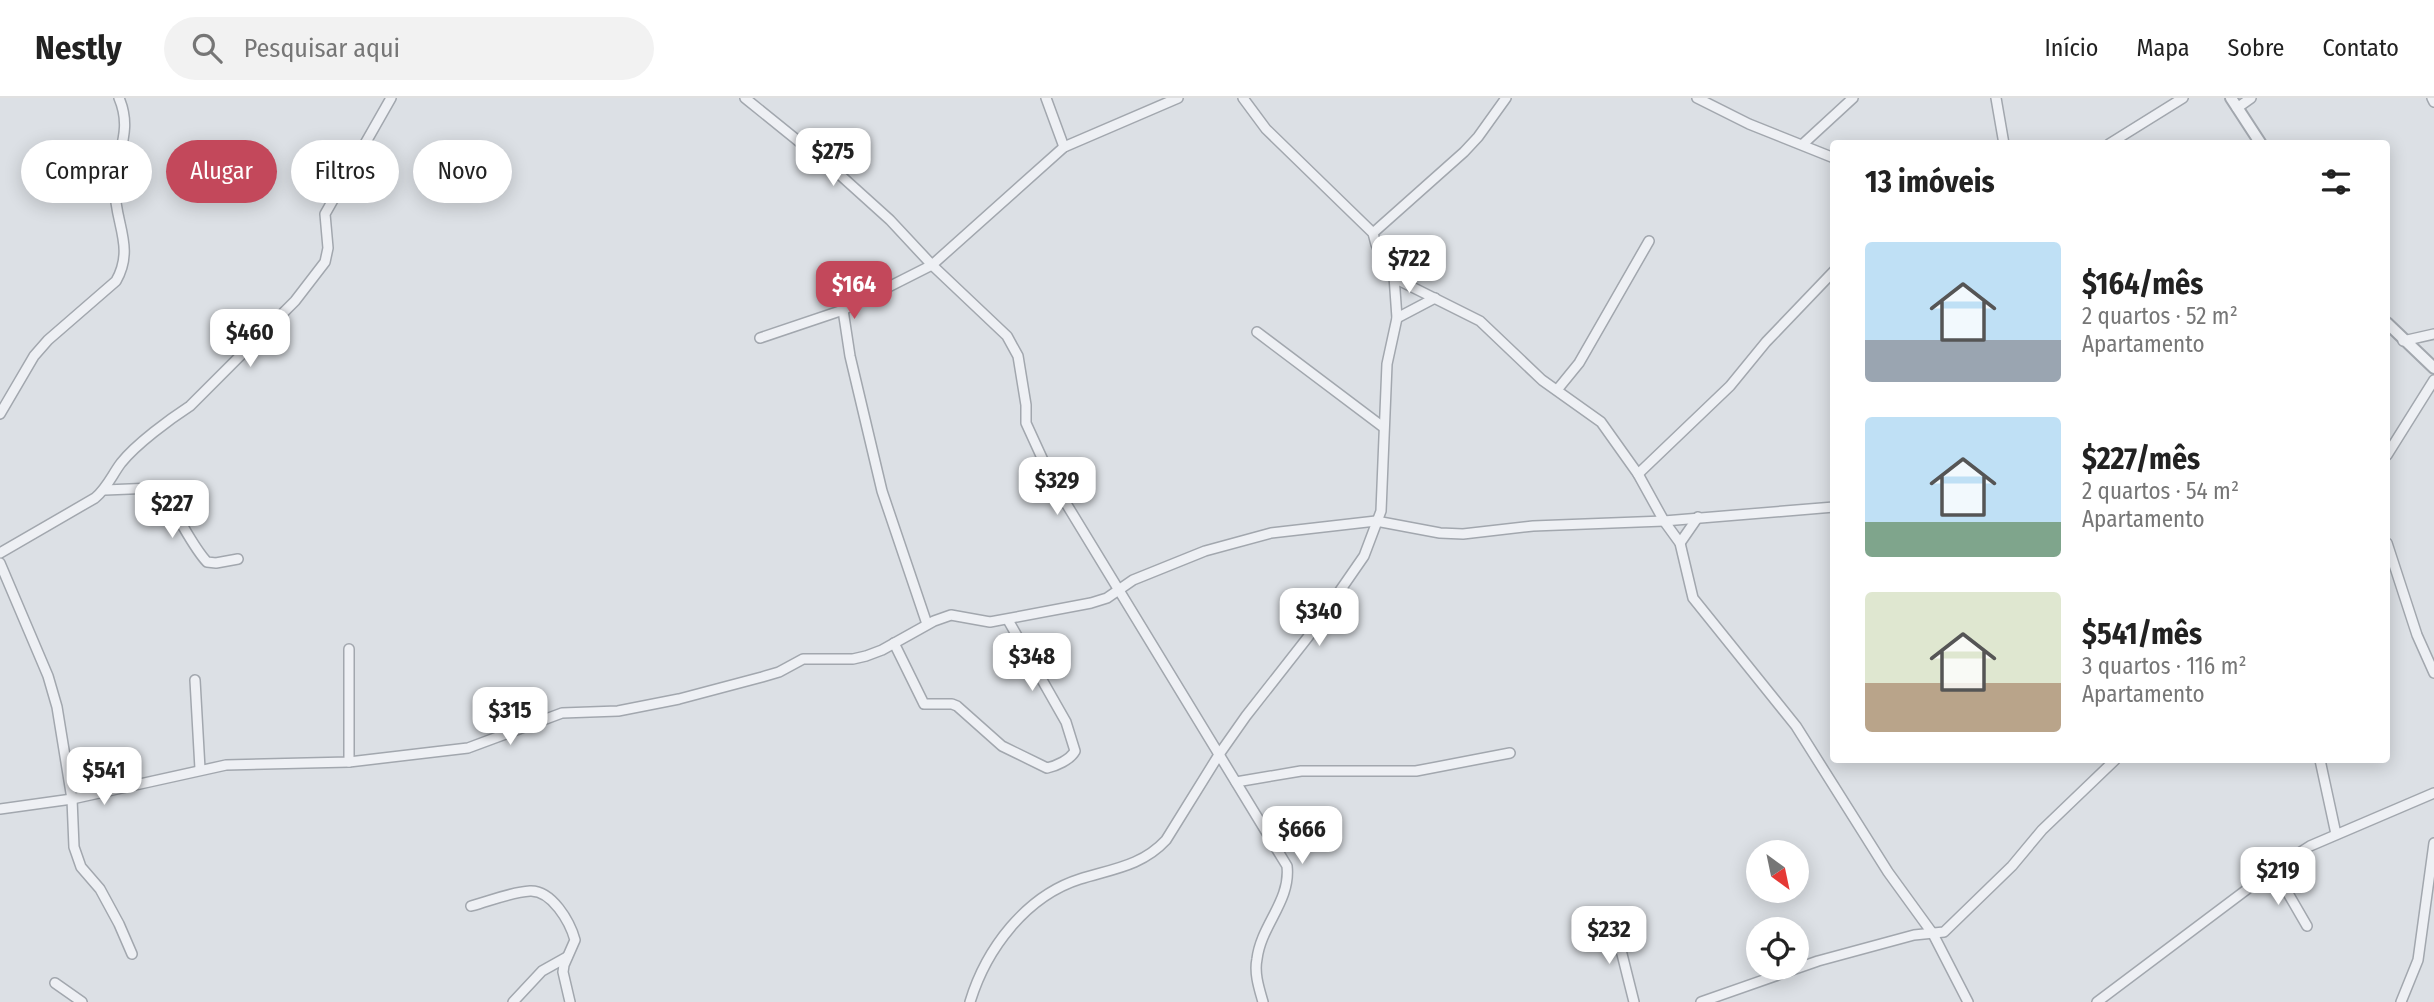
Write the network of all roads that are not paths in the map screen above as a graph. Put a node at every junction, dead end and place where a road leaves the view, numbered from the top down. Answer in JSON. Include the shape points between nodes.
{"nodes":[{"id":1,"x":119,"y":98,"type":"edge"},
{"id":2,"x":391,"y":98,"type":"edge"},
{"id":3,"x":1046,"y":98,"type":"edge"},
{"id":4,"x":1178,"y":98,"type":"edge"},
{"id":5,"x":1243,"y":98,"type":"edge"},
{"id":6,"x":1506,"y":98,"type":"edge"},
{"id":7,"x":1697,"y":98,"type":"edge"},
{"id":8,"x":1853,"y":98,"type":"edge"},
{"id":9,"x":1996,"y":98,"type":"edge"},
{"id":10,"x":2183,"y":98,"type":"edge"},
{"id":11,"x":2250,"y":98,"type":"edge"},
{"id":12,"x":749,"y":99,"type":"edge"},
{"id":13,"x":2234,"y":103,"type":"edge"},
{"id":14,"x":2003,"y":140,"type":"edge"},
{"id":15,"x":2115,"y":140,"type":"edge"},
{"id":16,"x":2258,"y":140,"type":"edge"},
{"id":17,"x":1803,"y":144,"type":"junction"},
{"id":18,"x":1064,"y":148,"type":"junction"},
{"id":19,"x":1830,"y":156,"type":"edge"},
{"id":20,"x":1373,"y":233,"type":"junction"},
{"id":21,"x":1649,"y":240,"type":"dead end"},
{"id":22,"x":932,"y":265,"type":"junction"},
{"id":23,"x":1830,"y":275,"type":"edge"},
{"id":24,"x":1394,"y":276,"type":"junction"},
{"id":25,"x":1434,"y":298,"type":"junction"},
{"id":26,"x":843,"y":310,"type":"junction"},
{"id":27,"x":1397,"y":318,"type":"junction"},
{"id":28,"x":2390,"y":326,"type":"edge"},
{"id":29,"x":1257,"y":332,"type":"dead end"},
{"id":30,"x":2434,"y":334,"type":"edge"},
{"id":31,"x":760,"y":338,"type":"dead end"},
{"id":32,"x":2403,"y":341,"type":"junction"},
{"id":33,"x":2434,"y":368,"type":"edge"},
{"id":34,"x":2434,"y":380,"type":"edge"},
{"id":35,"x":1557,"y":390,"type":"junction"},
{"id":36,"x":0,"y":414,"type":"edge"},
{"id":37,"x":1383,"y":427,"type":"junction"},
{"id":38,"x":2390,"y":451,"type":"edge"},
{"id":39,"x":1639,"y":474,"type":"junction"},
{"id":40,"x":105,"y":490,"type":"junction"},
{"id":41,"x":1830,"y":507,"type":"edge"},
{"id":42,"x":1698,"y":517,"type":"junction"},
{"id":43,"x":1376,"y":521,"type":"junction"},
{"id":44,"x":1664,"y":521,"type":"junction"},
{"id":45,"x":1680,"y":543,"type":"junction"},
{"id":46,"x":2390,"y":552,"type":"edge"},
{"id":47,"x":0,"y":553,"type":"edge"},
{"id":48,"x":239,"y":559,"type":"dead end"},
{"id":49,"x":0,"y":564,"type":"edge"},
{"id":50,"x":1118,"y":589,"type":"junction"},
{"id":51,"x":1007,"y":620,"type":"junction"},
{"id":52,"x":928,"y":625,"type":"junction"},
{"id":53,"x":894,"y":642,"type":"junction"},
{"id":54,"x":349,"y":649,"type":"dead end"},
{"id":55,"x":2434,"y":673,"type":"edge"},
{"id":56,"x":195,"y":680,"type":"dead end"},
{"id":57,"x":1220,"y":753,"type":"junction"},
{"id":58,"x":1510,"y":753,"type":"dead end"},
{"id":59,"x":349,"y":762,"type":"junction"},
{"id":60,"x":2112,"y":763,"type":"edge"},
{"id":61,"x":2321,"y":763,"type":"edge"},
{"id":62,"x":201,"y":769,"type":"junction"},
{"id":63,"x":1236,"y":782,"type":"junction"},
{"id":64,"x":2434,"y":793,"type":"edge"},
{"id":65,"x":72,"y":799,"type":"junction"},
{"id":66,"x":0,"y":809,"type":"edge"},
{"id":67,"x":2336,"y":834,"type":"junction"},
{"id":68,"x":2434,"y":842,"type":"edge"},
{"id":69,"x":2274,"y":869,"type":"junction"},
{"id":70,"x":471,"y":906,"type":"dead end"},
{"id":71,"x":1614,"y":922,"type":"dead end"},
{"id":72,"x":2308,"y":926,"type":"dead end"},
{"id":73,"x":1933,"y":934,"type":"junction"},
{"id":74,"x":132,"y":954,"type":"dead end"},
{"id":75,"x":568,"y":956,"type":"junction"},
{"id":76,"x":55,"y":983,"type":"dead end"},
{"id":77,"x":82,"y":1002,"type":"edge"},
{"id":78,"x":513,"y":1002,"type":"edge"},
{"id":79,"x":570,"y":1002,"type":"edge"},
{"id":80,"x":970,"y":1002,"type":"edge"},
{"id":81,"x":1263,"y":1002,"type":"edge"},
{"id":82,"x":1634,"y":1002,"type":"edge"},
{"id":83,"x":1701,"y":1002,"type":"edge"},
{"id":84,"x":1968,"y":1002,"type":"edge"},
{"id":85,"x":2097,"y":1002,"type":"edge"},
{"id":86,"x":2401,"y":1002,"type":"edge"}],
"edges":[{"from":1,"to":36,"type":"street","via":[[126,117],[114,192],[124,242],[122,269],[116,281],[34,356]]},
{"from":2,"to":40,"type":"street","via":[[325,214],[325,262],[258,341],[190,406],[122,461]]},
{"from":3,"to":18,"type":"street"},
{"from":4,"to":18,"type":"street"},
{"from":5,"to":20,"type":"street","via":[[1284,149]]},
{"from":6,"to":20,"type":"street","via":[[1464,152]]},
{"from":7,"to":17,"type":"street"},
{"from":8,"to":17,"type":"street"},
{"from":9,"to":14,"type":"street"},
{"from":10,"to":15,"type":"street"},
{"from":11,"to":13,"type":"street"},
{"from":12,"to":22,"type":"street","via":[[902,231]]},
{"from":13,"to":16,"type":"street"},
{"from":17,"to":19,"type":"street"},
{"from":18,"to":22,"type":"street"},
{"from":20,"to":24,"type":"street","via":[[1380,256]]},
{"from":21,"to":35,"type":"street","via":[[1579,363]]},
{"from":22,"to":26,"type":"street"},
{"from":22,"to":50,"type":"street","via":[[1014,345],[1027,423],[1053,482]]},
{"from":23,"to":39,"type":"street","via":[[1730,386]]},
{"from":24,"to":25,"type":"street"},
{"from":24,"to":27,"type":"street"},
{"from":25,"to":27,"type":"street"},
{"from":25,"to":35,"type":"street","via":[[1480,321]]},
{"from":26,"to":31,"type":"street"},
{"from":26,"to":52,"type":"street","via":[[882,491]]},
{"from":27,"to":37,"type":"street","via":[[1387,364]]},
{"from":28,"to":32,"type":"street"},
{"from":29,"to":37,"type":"street"},
{"from":30,"to":32,"type":"street"},
{"from":32,"to":33,"type":"street"},
{"from":34,"to":38,"type":"street"},
{"from":35,"to":39,"type":"street","via":[[1601,422]]},
{"from":37,"to":43,"type":"street","via":[[1381,511]]},
{"from":39,"to":44,"type":"street"},
{"from":40,"to":47,"type":"street"},
{"from":40,"to":48,"type":"street","via":[[154,488],[207,562]]},
{"from":41,"to":42,"type":"street"},
{"from":42,"to":44,"type":"street"},
{"from":42,"to":45,"type":"street"},
{"from":43,"to":44,"type":"street","via":[[1463,534],[1532,526]]},
{"from":43,"to":50,"type":"street","via":[[1271,533],[1235,542]]},
{"from":43,"to":57,"type":"street","via":[[1364,556]]},
{"from":44,"to":45,"type":"street"},
{"from":45,"to":73,"type":"street","via":[[1693,598],[1796,726]]},
{"from":46,"to":55,"type":"street"},
{"from":49,"to":65,"type":"street","via":[[48,676]]},
{"from":50,"to":51,"type":"street","via":[[1091,603]]},
{"from":50,"to":57,"type":"street"},
{"from":51,"to":52,"type":"street","via":[[990,622],[951,615]]},
{"from":51,"to":53,"type":"street","via":[[1069,730],[1075,751],[1054,766],[1047,768],[1009,750],[957,706],[924,704]]},
{"from":52,"to":53,"type":"street"},
{"from":53,"to":59,"type":"street","via":[[853,659],[803,659],[779,672],[679,699],[618,711],[562,713],[468,748]]},
{"from":54,"to":59,"type":"street"},
{"from":56,"to":62,"type":"street"},
{"from":57,"to":63,"type":"street"},
{"from":57,"to":80,"type":"street","via":[[1155,852],[1120,869],[1057,888],[1022,915],[990,957]]},
{"from":58,"to":63,"type":"street","via":[[1416,771],[1301,771]]},
{"from":59,"to":62,"type":"street"},
{"from":60,"to":73,"type":"street","via":[[1957,920],[1944,932]]},
{"from":61,"to":67,"type":"street"},
{"from":62,"to":65,"type":"street"},
{"from":63,"to":81,"type":"street","via":[[1287,866],[1289,879],[1256,960]]},
{"from":64,"to":67,"type":"street"},
{"from":65,"to":66,"type":"street"},
{"from":65,"to":74,"type":"street","via":[[74,847],[81,867],[100,889]]},
{"from":67,"to":69,"type":"street"},
{"from":68,"to":86,"type":"street","via":[[2418,960]]},
{"from":69,"to":72,"type":"street"},
{"from":69,"to":85,"type":"street"},
{"from":70,"to":75,"type":"street","via":[[532,890],[545,896],[573,930],[575,940]]},
{"from":71,"to":82,"type":"street"},
{"from":73,"to":83,"type":"street","via":[[1818,961]]},
{"from":73,"to":84,"type":"street"},
{"from":75,"to":78,"type":"street","via":[[542,971]]},
{"from":75,"to":79,"type":"street","via":[[564,972]]},
{"from":76,"to":77,"type":"street"}]}
